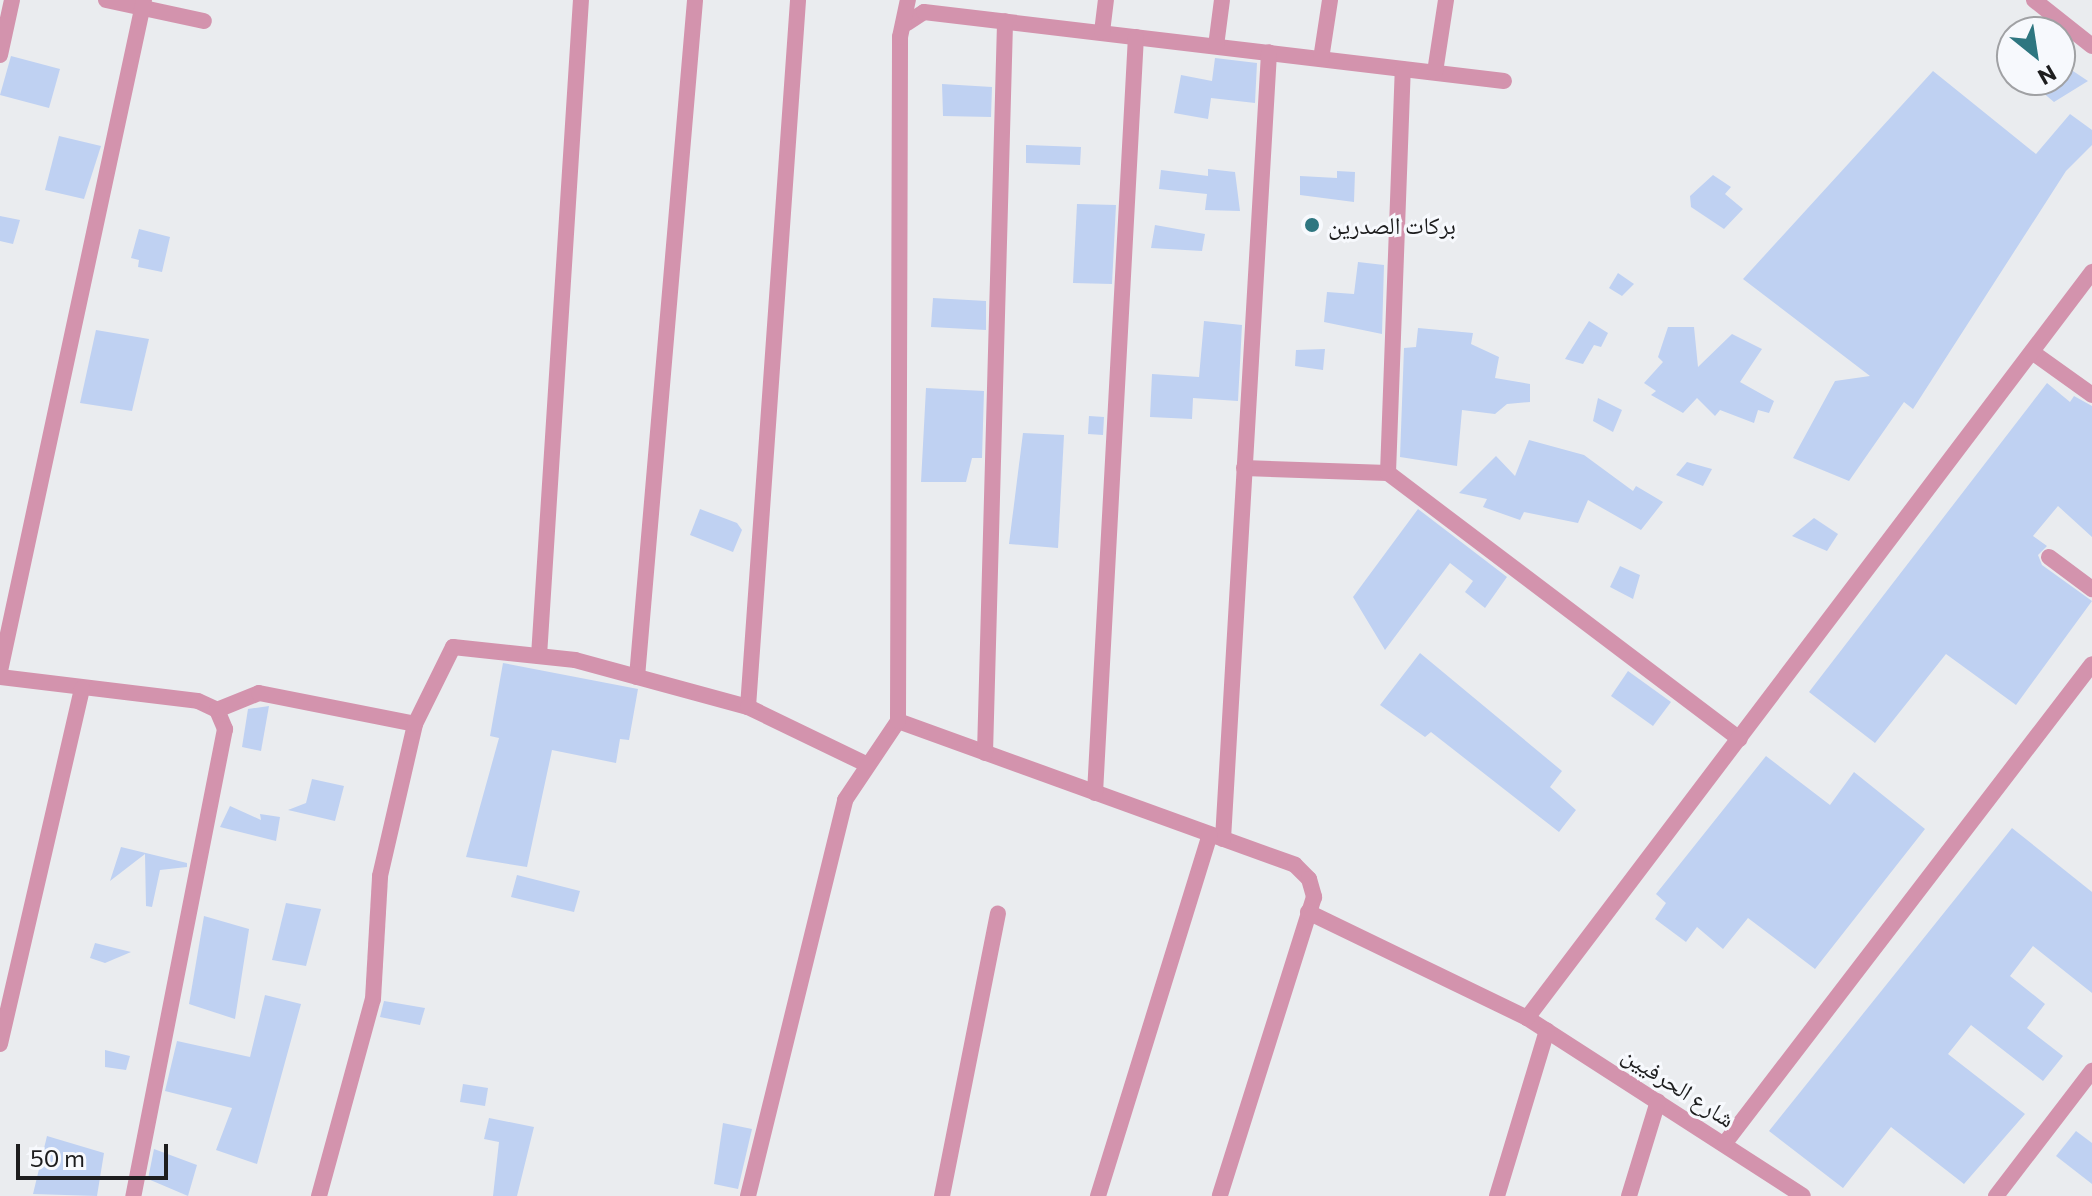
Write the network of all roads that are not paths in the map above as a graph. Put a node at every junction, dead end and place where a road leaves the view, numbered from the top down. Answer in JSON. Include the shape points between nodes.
{"nodes":[{"id":1,"x":12,"y":0,"type":"edge"},
{"id":2,"x":106,"y":0,"type":"edge"},
{"id":3,"x":581,"y":0,"type":"edge"},
{"id":4,"x":695,"y":0,"type":"edge"},
{"id":5,"x":798,"y":0,"type":"edge"},
{"id":6,"x":908,"y":0,"type":"edge"},
{"id":7,"x":1106,"y":0,"type":"edge"},
{"id":8,"x":1222,"y":0,"type":"edge"},
{"id":9,"x":1330,"y":0,"type":"edge"},
{"id":10,"x":1446,"y":0,"type":"edge"},
{"id":11,"x":2034,"y":0,"type":"edge"},
{"id":12,"x":143,"y":4,"type":"edge"},
{"id":13,"x":204,"y":21,"type":"dead end"},
{"id":14,"x":1005,"y":21,"type":"junction"},
{"id":15,"x":907,"y":23,"type":"junction"},
{"id":16,"x":1102,"y":32,"type":"junction"},
{"id":17,"x":1136,"y":37,"type":"junction"},
{"id":18,"x":1216,"y":46,"type":"junction"},
{"id":19,"x":2092,"y":46,"type":"edge"},
{"id":20,"x":1269,"y":52,"type":"junction"},
{"id":21,"x":0,"y":55,"type":"edge"},
{"id":22,"x":1321,"y":59,"type":"junction"},
{"id":23,"x":1403,"y":69,"type":"junction"},
{"id":24,"x":1435,"y":72,"type":"junction"},
{"id":25,"x":1504,"y":81,"type":"dead end"},
{"id":26,"x":2092,"y":272,"type":"edge"},
{"id":27,"x":2032,"y":352,"type":"junction"},
{"id":28,"x":2092,"y":395,"type":"edge"},
{"id":29,"x":1244,"y":468,"type":"junction"},
{"id":30,"x":1388,"y":473,"type":"junction"},
{"id":31,"x":2049,"y":557,"type":"dead end"},
{"id":32,"x":2092,"y":589,"type":"edge"},
{"id":33,"x":539,"y":656,"type":"junction"},
{"id":34,"x":2092,"y":664,"type":"edge"},
{"id":35,"x":0,"y":671,"type":"edge"},
{"id":36,"x":0,"y":677,"type":"edge"},
{"id":37,"x":637,"y":677,"type":"junction"},
{"id":38,"x":82,"y":688,"type":"junction"},
{"id":39,"x":748,"y":707,"type":"junction"},
{"id":40,"x":217,"y":710,"type":"junction"},
{"id":41,"x":898,"y":721,"type":"junction"},
{"id":42,"x":415,"y":724,"type":"junction"},
{"id":43,"x":1740,"y":739,"type":"junction"},
{"id":44,"x":985,"y":753,"type":"junction"},
{"id":45,"x":868,"y":765,"type":"junction"},
{"id":46,"x":1095,"y":793,"type":"junction"},
{"id":47,"x":1216,"y":837,"type":"junction"},
{"id":48,"x":1308,"y":912,"type":"junction"},
{"id":49,"x":998,"y":914,"type":"dead end"},
{"id":50,"x":1527,"y":1018,"type":"junction"},
{"id":51,"x":1547,"y":1030,"type":"junction"},
{"id":52,"x":0,"y":1044,"type":"edge"},
{"id":53,"x":2092,"y":1071,"type":"edge"},
{"id":54,"x":1658,"y":1101,"type":"junction"},
{"id":55,"x":1725,"y":1143,"type":"junction"},
{"id":56,"x":133,"y":1196,"type":"edge"},
{"id":57,"x":319,"y":1196,"type":"edge"},
{"id":58,"x":748,"y":1196,"type":"edge"},
{"id":59,"x":942,"y":1196,"type":"edge"},
{"id":60,"x":1098,"y":1196,"type":"edge"},
{"id":61,"x":1220,"y":1196,"type":"edge"},
{"id":62,"x":1497,"y":1196,"type":"edge"},
{"id":63,"x":1629,"y":1196,"type":"edge"},
{"id":64,"x":1803,"y":1196,"type":"edge"},
{"id":65,"x":1996,"y":1196,"type":"edge"}],
"edges":[{"from":1,"to":21,"type":"street"},
{"from":2,"to":12,"type":"street"},
{"from":3,"to":33,"type":"street"},
{"from":4,"to":37,"type":"street"},
{"from":5,"to":39,"type":"street"},
{"from":6,"to":15,"type":"street"},
{"from":7,"to":16,"type":"street"},
{"from":8,"to":18,"type":"street"},
{"from":9,"to":22,"type":"street"},
{"from":10,"to":24,"type":"street"},
{"from":11,"to":19,"type":"street"},
{"from":12,"to":13,"type":"street"},
{"from":12,"to":35,"type":"street"},
{"from":14,"to":15,"type":"street","via":[[924,12]]},
{"from":14,"to":16,"type":"street"},
{"from":14,"to":44,"type":"street"},
{"from":15,"to":41,"type":"street","via":[[900,37]]},
{"from":16,"to":17,"type":"street"},
{"from":17,"to":18,"type":"street"},
{"from":17,"to":46,"type":"street"},
{"from":18,"to":20,"type":"street"},
{"from":20,"to":22,"type":"street"},
{"from":20,"to":29,"type":"street"},
{"from":22,"to":23,"type":"street"},
{"from":23,"to":24,"type":"street"},
{"from":23,"to":30,"type":"street"},
{"from":24,"to":25,"type":"street"},
{"from":26,"to":27,"type":"street"},
{"from":27,"to":28,"type":"street"},
{"from":27,"to":43,"type":"street"},
{"from":29,"to":30,"type":"street"},
{"from":29,"to":47,"type":"street"},
{"from":30,"to":43,"type":"street"},
{"from":31,"to":32,"type":"street"},
{"from":33,"to":37,"type":"street"},
{"from":33,"to":42,"type":"street","via":[[453,647]]},
{"from":34,"to":55,"type":"street"},
{"from":36,"to":38,"type":"street"},
{"from":37,"to":39,"type":"street"},
{"from":38,"to":40,"type":"street"},
{"from":38,"to":52,"type":"street"},
{"from":39,"to":45,"type":"street"},
{"from":40,"to":42,"type":"street","via":[[259,693]]},
{"from":40,"to":56,"type":"street","via":[[225,729]]},
{"from":41,"to":44,"type":"street"},
{"from":41,"to":45,"type":"street"},
{"from":42,"to":57,"type":"street","via":[[380,876],[373,999]]},
{"from":43,"to":50,"type":"street"},
{"from":44,"to":46,"type":"street"},
{"from":45,"to":58,"type":"street","via":[[845,800],[819,889]]},
{"from":46,"to":47,"type":"street"},
{"from":47,"to":48,"type":"street","via":[[1295,865],[1314,897]]},
{"from":47,"to":60,"type":"street"},
{"from":48,"to":50,"type":"street","name":"شارع الحرفيين"},
{"from":48,"to":61,"type":"street"},
{"from":49,"to":59,"type":"street"},
{"from":50,"to":51,"type":"street","name":"شارع الحرفيين"},
{"from":51,"to":54,"type":"street","name":"شارع الحرفيين"},
{"from":51,"to":62,"type":"street"},
{"from":53,"to":65,"type":"street"},
{"from":54,"to":55,"type":"street","name":"شارع الحرفيين"},
{"from":54,"to":63,"type":"street"},
{"from":55,"to":64,"type":"street","name":"شارع الحرفيين"}]}
